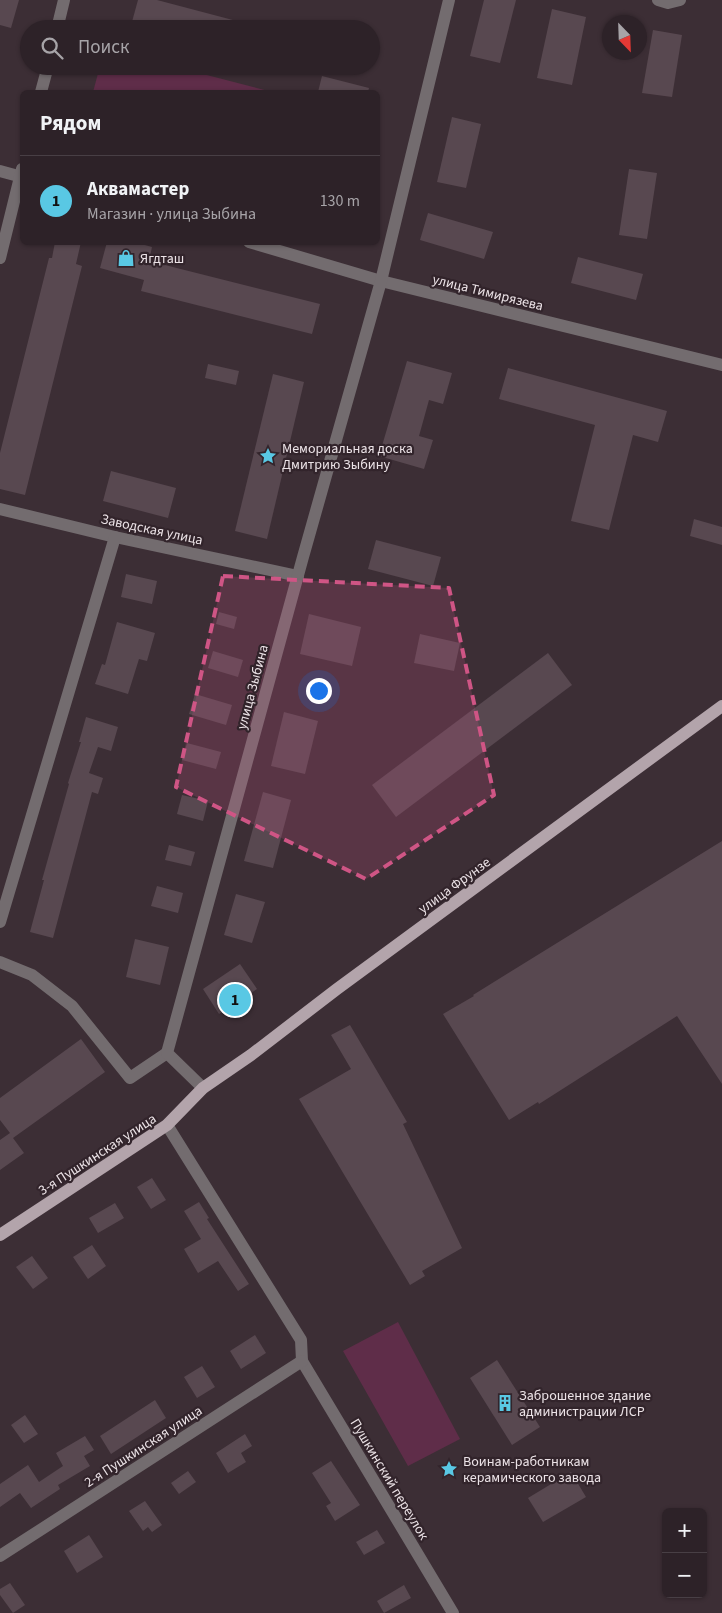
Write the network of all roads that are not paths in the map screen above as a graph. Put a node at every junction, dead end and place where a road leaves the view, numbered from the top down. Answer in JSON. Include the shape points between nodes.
{"nodes":[{"id":1,"x":64,"y":0,"type":"edge"},
{"id":2,"x":449,"y":0,"type":"edge"},
{"id":3,"x":658,"y":0,"type":"edge"},
{"id":4,"x":680,"y":0,"type":"edge"},
{"id":5,"x":59,"y":20,"type":"edge"},
{"id":6,"x":46,"y":75,"type":"edge"},
{"id":7,"x":42,"y":90,"type":"edge"},
{"id":8,"x":0,"y":170,"type":"edge"},
{"id":9,"x":20,"y":174,"type":"edge"},
{"id":10,"x":20,"y":182,"type":"edge"},
{"id":11,"x":259,"y":245,"type":"edge"},
{"id":12,"x":0,"y":258,"type":"edge"},
{"id":13,"x":381,"y":281,"type":"junction"},
{"id":14,"x":722,"y":365,"type":"edge"},
{"id":15,"x":0,"y":509,"type":"edge"},
{"id":16,"x":115,"y":537,"type":"junction"},
{"id":17,"x":298,"y":576,"type":"junction"},
{"id":18,"x":722,"y":706,"type":"edge"},
{"id":19,"x":0,"y":922,"type":"edge"},
{"id":20,"x":0,"y":962,"type":"edge"},
{"id":21,"x":166,"y":1053,"type":"junction"},
{"id":22,"x":203,"y":1088,"type":"junction"},
{"id":23,"x":167,"y":1125,"type":"junction"},
{"id":24,"x":0,"y":1236,"type":"edge"},
{"id":25,"x":302,"y":1361,"type":"junction"},
{"id":26,"x":0,"y":1556,"type":"edge"},
{"id":27,"x":453,"y":1613,"type":"edge"}],
"edges":[{"from":1,"to":5,"type":"street"},
{"from":2,"to":13,"type":"street","name":"улица Зыбина"},
{"from":3,"to":4,"type":"street","via":[[668,3]]},
{"from":6,"to":7,"type":"street"},
{"from":8,"to":9,"type":"street"},
{"from":10,"to":12,"type":"street"},
{"from":11,"to":13,"type":"street","name":"улица Тимирязева"},
{"from":13,"to":14,"type":"street","name":"улица Тимирязева"},
{"from":13,"to":17,"type":"street","name":"улица Зыбина"},
{"from":15,"to":16,"type":"street","name":"Заводская улица"},
{"from":16,"to":17,"type":"street","name":"Заводская улица"},
{"from":16,"to":19,"type":"street"},
{"from":17,"to":21,"type":"street","name":"улица Зыбина"},
{"from":18,"to":22,"type":"main road","name":"улица Фрунзе"},
{"from":20,"to":21,"type":"street","via":[[32,975],[72,1006],[130,1078]]},
{"from":21,"to":22,"type":"street"},
{"from":22,"to":23,"type":"main road","name":"3-я Пушкинская улица"},
{"from":23,"to":24,"type":"main road","name":"3-я Пушкинская улица"},
{"from":23,"to":25,"type":"street","via":[[301,1340]]},
{"from":25,"to":26,"type":"street","name":"2-я Пушкинская улица"},
{"from":25,"to":27,"type":"street","name":"Пушкинский переулок"}]}
